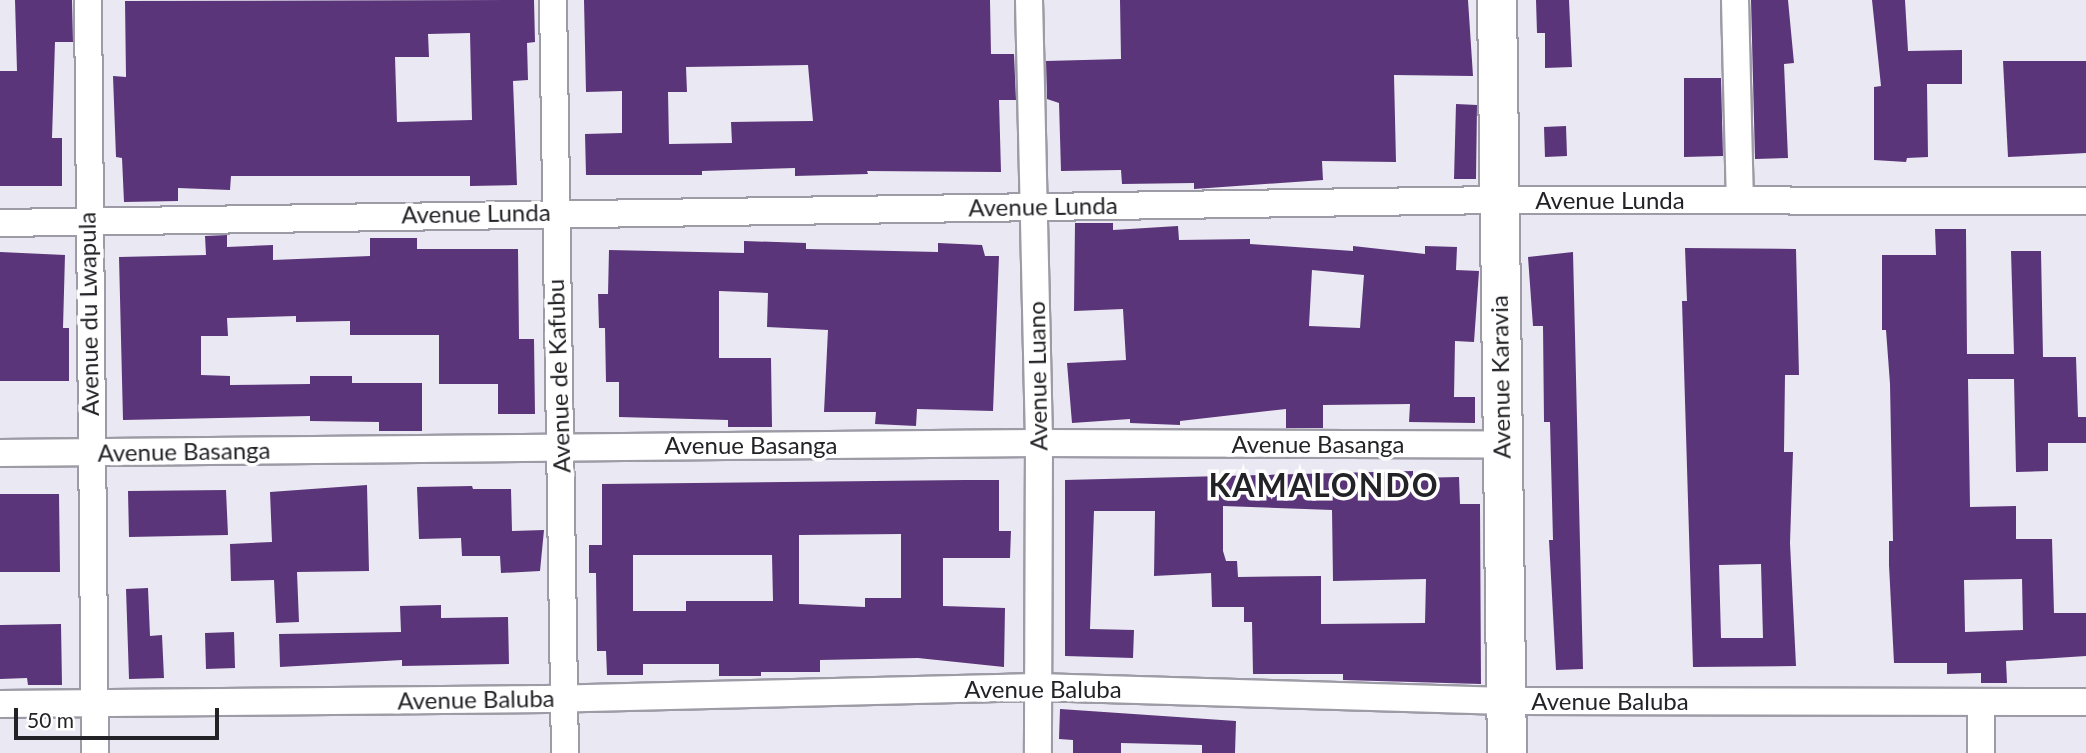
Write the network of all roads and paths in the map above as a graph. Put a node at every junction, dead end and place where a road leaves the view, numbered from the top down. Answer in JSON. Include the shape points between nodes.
{"nodes":[{"id":1,"x":88,"y":0,"type":"edge"},
{"id":2,"x":553,"y":0,"type":"edge"},
{"id":3,"x":1029,"y":0,"type":"edge"},
{"id":4,"x":1497,"y":0,"type":"edge"},
{"id":5,"x":1735,"y":0,"type":"edge"},
{"id":6,"x":1498,"y":200,"type":"junction"},
{"id":7,"x":1740,"y":201,"type":"junction"},
{"id":8,"x":2086,"y":201,"type":"edge"},
{"id":9,"x":1033,"y":206,"type":"junction"},
{"id":10,"x":553,"y":212,"type":"junction"},
{"id":11,"x":87,"y":221,"type":"junction"},
{"id":12,"x":0,"y":223,"type":"edge"},
{"id":13,"x":1039,"y":443,"type":"junction"},
{"id":14,"x":1502,"y":444,"type":"junction"},
{"id":15,"x":561,"y":447,"type":"junction"},
{"id":16,"x":90,"y":452,"type":"junction"},
{"id":17,"x":0,"y":453,"type":"edge"},
{"id":18,"x":1037,"y":687,"type":"junction"},
{"id":19,"x":564,"y":697,"type":"junction"},
{"id":20,"x":1506,"y":701,"type":"junction"},
{"id":21,"x":1980,"y":702,"type":"junction"},
{"id":22,"x":2086,"y":702,"type":"edge"},
{"id":23,"x":94,"y":703,"type":"junction"},
{"id":24,"x":0,"y":704,"type":"edge"},
{"id":25,"x":94,"y":753,"type":"edge"},
{"id":26,"x":565,"y":753,"type":"edge"},
{"id":27,"x":1038,"y":753,"type":"edge"},
{"id":28,"x":1507,"y":753,"type":"edge"},
{"id":29,"x":1980,"y":753,"type":"edge"}],
"edges":[{"from":1,"to":11,"type":"street","name":"Avenue du Lwapula"},
{"from":2,"to":10,"type":"street","name":"Avenue de Kafubu"},
{"from":3,"to":9,"type":"street","name":"Avenue Luano"},
{"from":4,"to":6,"type":"street","name":"Avenue Karavia"},
{"from":5,"to":7,"type":"street"},
{"from":6,"to":7,"type":"street","name":"Avenue Lunda"},
{"from":6,"to":9,"type":"street","name":"Avenue Lunda"},
{"from":6,"to":14,"type":"street","name":"Avenue Karavia"},
{"from":7,"to":8,"type":"street","name":"Avenue Lunda"},
{"from":9,"to":10,"type":"street","name":"Avenue Lunda"},
{"from":9,"to":13,"type":"street","name":"Avenue Luano"},
{"from":10,"to":11,"type":"street","name":"Avenue Lunda"},
{"from":10,"to":15,"type":"street","name":"Avenue de Kafubu"},
{"from":11,"to":12,"type":"street","name":"Avenue Lunda"},
{"from":11,"to":16,"type":"street","name":"Avenue du Lwapula"},
{"from":13,"to":14,"type":"street","name":"Avenue Basanga"},
{"from":13,"to":15,"type":"street","name":"Avenue Basanga"},
{"from":13,"to":18,"type":"street","name":"Avenue Luano"},
{"from":14,"to":20,"type":"street","name":"Avenue Karavia"},
{"from":15,"to":16,"type":"street","name":"Avenue Basanga"},
{"from":15,"to":19,"type":"street","name":"Avenue de Kafubu"},
{"from":16,"to":17,"type":"street","name":"Avenue Basanga"},
{"from":16,"to":23,"type":"street","name":"Avenue du Lwapula"},
{"from":18,"to":19,"type":"street","name":"Avenue Baluba"},
{"from":18,"to":20,"type":"street","name":"Avenue Baluba"},
{"from":18,"to":27,"type":"street","name":"Avenue Luano"},
{"from":19,"to":23,"type":"street","name":"Avenue Baluba"},
{"from":19,"to":26,"type":"street","name":"Avenue de Kafubu"},
{"from":20,"to":21,"type":"street","name":"Avenue Baluba"},
{"from":20,"to":28,"type":"street","name":"Avenue Karavia"},
{"from":21,"to":22,"type":"street","name":"Avenue Baluba"},
{"from":21,"to":29,"type":"street"},
{"from":23,"to":24,"type":"street","name":"Avenue Baluba"},
{"from":23,"to":25,"type":"street","name":"Avenue du Lwapula"}]}
